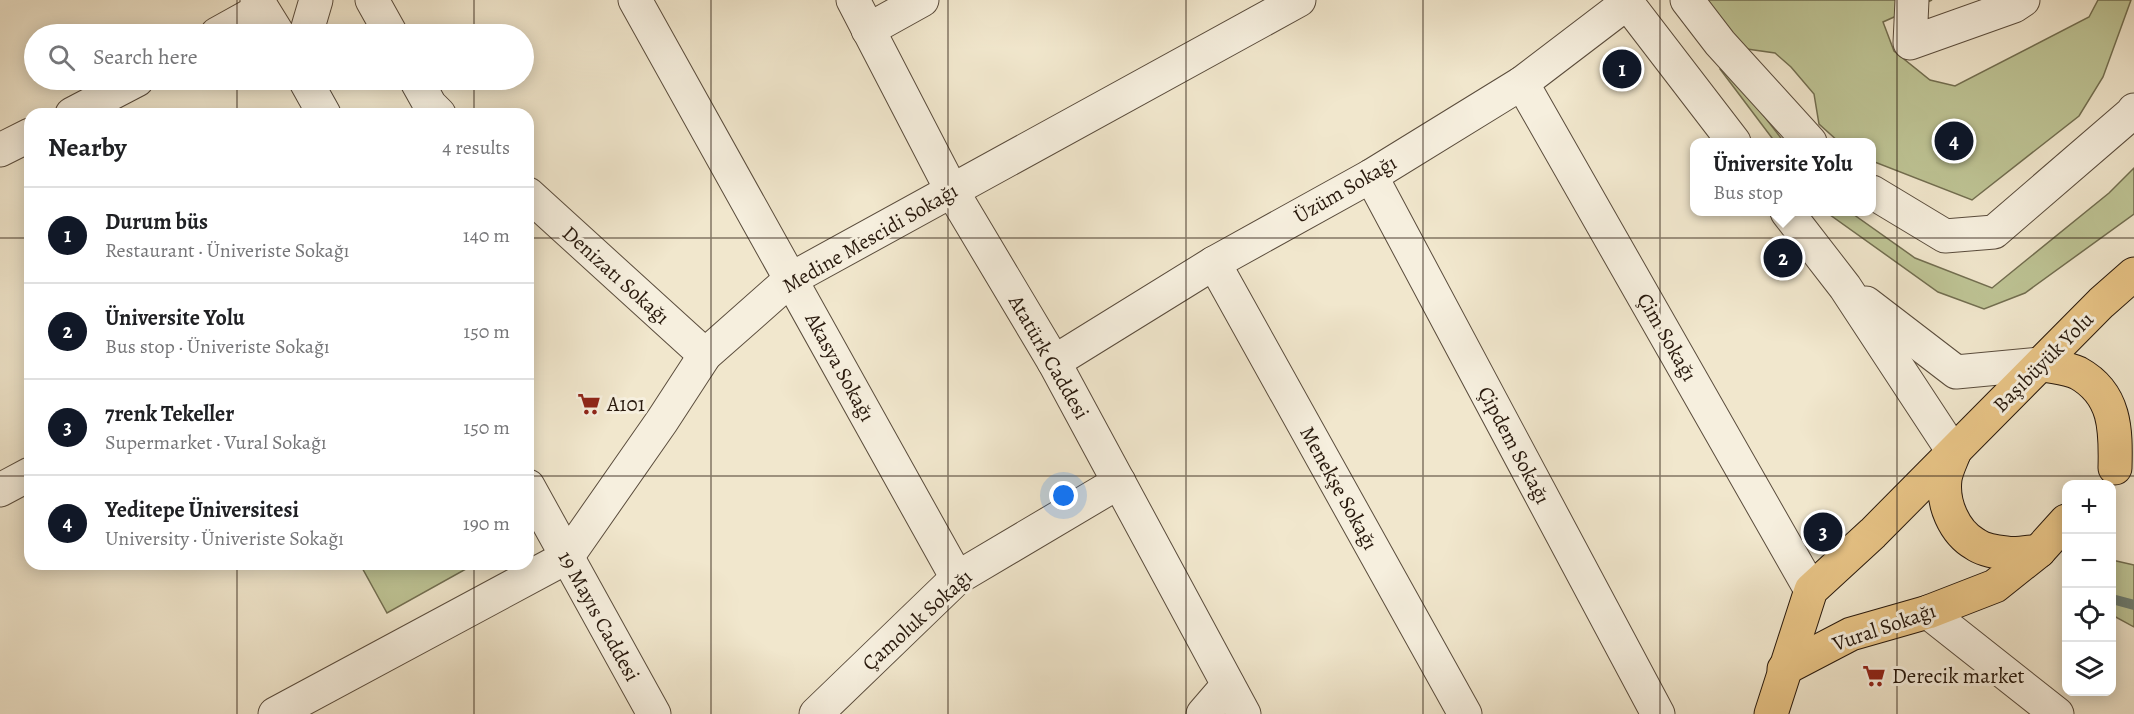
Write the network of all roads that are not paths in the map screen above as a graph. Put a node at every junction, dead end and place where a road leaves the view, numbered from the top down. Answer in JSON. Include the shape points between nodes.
{"nodes":[{"id":1,"x":315,"y":0,"type":"edge"},
{"id":2,"x":372,"y":0,"type":"edge"},
{"id":3,"x":635,"y":0,"type":"edge"},
{"id":4,"x":853,"y":0,"type":"edge"},
{"id":5,"x":922,"y":0,"type":"edge"},
{"id":6,"x":1298,"y":0,"type":"edge"},
{"id":7,"x":1686,"y":0,"type":"edge"},
{"id":8,"x":1912,"y":0,"type":"edge"},
{"id":9,"x":2023,"y":0,"type":"edge"},
{"id":10,"x":1626,"y":1,"type":"edge"},
{"id":11,"x":265,"y":15,"type":"edge"},
{"id":12,"x":242,"y":24,"type":"edge"},
{"id":13,"x":309,"y":24,"type":"edge"},
{"id":14,"x":385,"y":24,"type":"edge"},
{"id":15,"x":868,"y":30,"type":"junction"},
{"id":16,"x":1522,"y":83,"type":"junction"},
{"id":17,"x":118,"y":90,"type":"edge"},
{"id":18,"x":311,"y":90,"type":"edge"},
{"id":19,"x":421,"y":90,"type":"edge"},
{"id":20,"x":83,"y":108,"type":"edge"},
{"id":21,"x":321,"y":108,"type":"edge"},
{"id":22,"x":433,"y":108,"type":"edge"},
{"id":23,"x":2134,"y":110,"type":"edge"},
{"id":24,"x":24,"y":138,"type":"edge"},
{"id":25,"x":1731,"y":138,"type":"edge"},
{"id":26,"x":1806,"y":138,"type":"edge"},
{"id":27,"x":0,"y":150,"type":"edge"},
{"id":28,"x":1371,"y":176,"type":"junction"},
{"id":29,"x":952,"y":191,"type":"junction"},
{"id":30,"x":1876,"y":194,"type":"edge"},
{"id":31,"x":534,"y":199,"type":"edge"},
{"id":32,"x":1790,"y":216,"type":"edge"},
{"id":33,"x":1214,"y":263,"type":"junction"},
{"id":34,"x":2134,"y":274,"type":"edge"},
{"id":35,"x":790,"y":279,"type":"junction"},
{"id":36,"x":1845,"y":287,"type":"junction"},
{"id":37,"x":705,"y":355,"type":"junction"},
{"id":38,"x":1054,"y":362,"type":"junction"},
{"id":39,"x":2041,"y":364,"type":"junction"},
{"id":40,"x":1954,"y":453,"type":"junction"},
{"id":41,"x":2116,"y":467,"type":"edge"},
{"id":42,"x":24,"y":477,"type":"edge"},
{"id":43,"x":1119,"y":482,"type":"junction"},
{"id":44,"x":0,"y":490,"type":"edge"},
{"id":45,"x":534,"y":497,"type":"edge"},
{"id":46,"x":2062,"y":526,"type":"edge"},
{"id":47,"x":2039,"y":551,"type":"junction"},
{"id":48,"x":567,"y":556,"type":"junction"},
{"id":49,"x":957,"y":578,"type":"junction"},
{"id":50,"x":1811,"y":590,"type":"junction"},
{"id":51,"x":1928,"y":612,"type":"junction"},
{"id":52,"x":1784,"y":669,"type":"junction"},
{"id":53,"x":1228,"y":685,"type":"junction"},
{"id":54,"x":275,"y":714,"type":"edge"},
{"id":55,"x":654,"y":714,"type":"edge"},
{"id":56,"x":816,"y":714,"type":"edge"},
{"id":57,"x":1203,"y":714,"type":"edge"},
{"id":58,"x":1244,"y":714,"type":"edge"},
{"id":59,"x":1465,"y":714,"type":"edge"},
{"id":60,"x":1658,"y":714,"type":"edge"},
{"id":61,"x":1771,"y":714,"type":"edge"},
{"id":62,"x":2057,"y":714,"type":"edge"}],
"edges":[{"from":1,"to":13,"type":"street"},
{"from":2,"to":14,"type":"street"},
{"from":3,"to":35,"type":"street","name":"Akasya Sokağı"},
{"from":4,"to":15,"type":"street","name":"Atatürk Caddesi"},
{"from":5,"to":15,"type":"street"},
{"from":6,"to":29,"type":"street","name":"Medine Mescidi Sokağı"},
{"from":7,"to":26,"type":"street"},
{"from":8,"to":9,"type":"street","via":[[1910,43]]},
{"from":10,"to":16,"type":"street","name":"Üzüm Sokağı"},
{"from":10,"to":25,"type":"street"},
{"from":11,"to":12,"type":"street"},
{"from":15,"to":29,"type":"street","name":"Atatürk Caddesi"},
{"from":16,"to":28,"type":"street","name":"Üzüm Sokağı"},
{"from":16,"to":50,"type":"street","name":"Çim Sokağı"},
{"from":17,"to":20,"type":"street"},
{"from":18,"to":21,"type":"street"},
{"from":19,"to":22,"type":"street"},
{"from":23,"to":30,"type":"street","via":[[1994,232],[1945,236]]},
{"from":24,"to":27,"type":"street"},
{"from":28,"to":33,"type":"street","name":"Üzüm Sokağı"},
{"from":28,"to":60,"type":"street","name":"Çipdem Sokağı"},
{"from":29,"to":35,"type":"street","name":"Medine Mescidi Sokağı"},
{"from":29,"to":38,"type":"street","name":"Atatürk Caddesi"},
{"from":31,"to":37,"type":"street","name":"Denizatı Sokağı"},
{"from":32,"to":36,"type":"street"},
{"from":33,"to":38,"type":"street","name":"Üzüm Sokağı"},
{"from":33,"to":59,"type":"street","name":"Menekşe Sokağı"},
{"from":34,"to":39,"type":"main road","name":"Başıbüyük Yolu"},
{"from":35,"to":37,"type":"street","name":"Medine Mescidi Sokağı"},
{"from":35,"to":49,"type":"street","name":"Akasya Sokağı"},
{"from":36,"to":39,"type":"street","via":[[1956,372]]},
{"from":36,"to":40,"type":"street"},
{"from":37,"to":48,"type":"street","name":"Medine Mescidi Sokağı"},
{"from":38,"to":43,"type":"street","name":"Atatürk Caddesi"},
{"from":39,"to":40,"type":"main road","name":"Başıbüyük Yolu"},
{"from":39,"to":41,"type":"main road","via":[[2076,372],[2094,385],[2109,406],[2116,432]]},
{"from":40,"to":47,"type":"main road","via":[[1944,495],[1948,512],[1958,527],[1974,544],[1990,550],[2009,554]]},
{"from":40,"to":50,"type":"main road","name":"Vural Sokağı"},
{"from":42,"to":44,"type":"street"},
{"from":43,"to":49,"type":"street","name":"Çamoluk Sokağı"},
{"from":43,"to":53,"type":"street","name":"Atatürk Caddesi"},
{"from":45,"to":48,"type":"street","name":"19 Mayıs Caddesi"},
{"from":46,"to":47,"type":"main road"},
{"from":47,"to":51,"type":"main road","name":"Vural Sokağı","via":[[1995,586]]},
{"from":48,"to":54,"type":"street","name":"Medine Mescidi Sokağı"},
{"from":48,"to":55,"type":"street","name":"19 Mayıs Caddesi"},
{"from":49,"to":56,"type":"street","name":"Çamoluk Sokağı"},
{"from":50,"to":52,"type":"main road","name":"Vural Sokağı"},
{"from":51,"to":52,"type":"main road","name":"Vural Sokağı","via":[[1851,634]]},
{"from":51,"to":62,"type":"street"},
{"from":52,"to":61,"type":"main road"},
{"from":53,"to":57,"type":"street"},
{"from":53,"to":58,"type":"street","name":"Atatürk Caddesi"}]}
